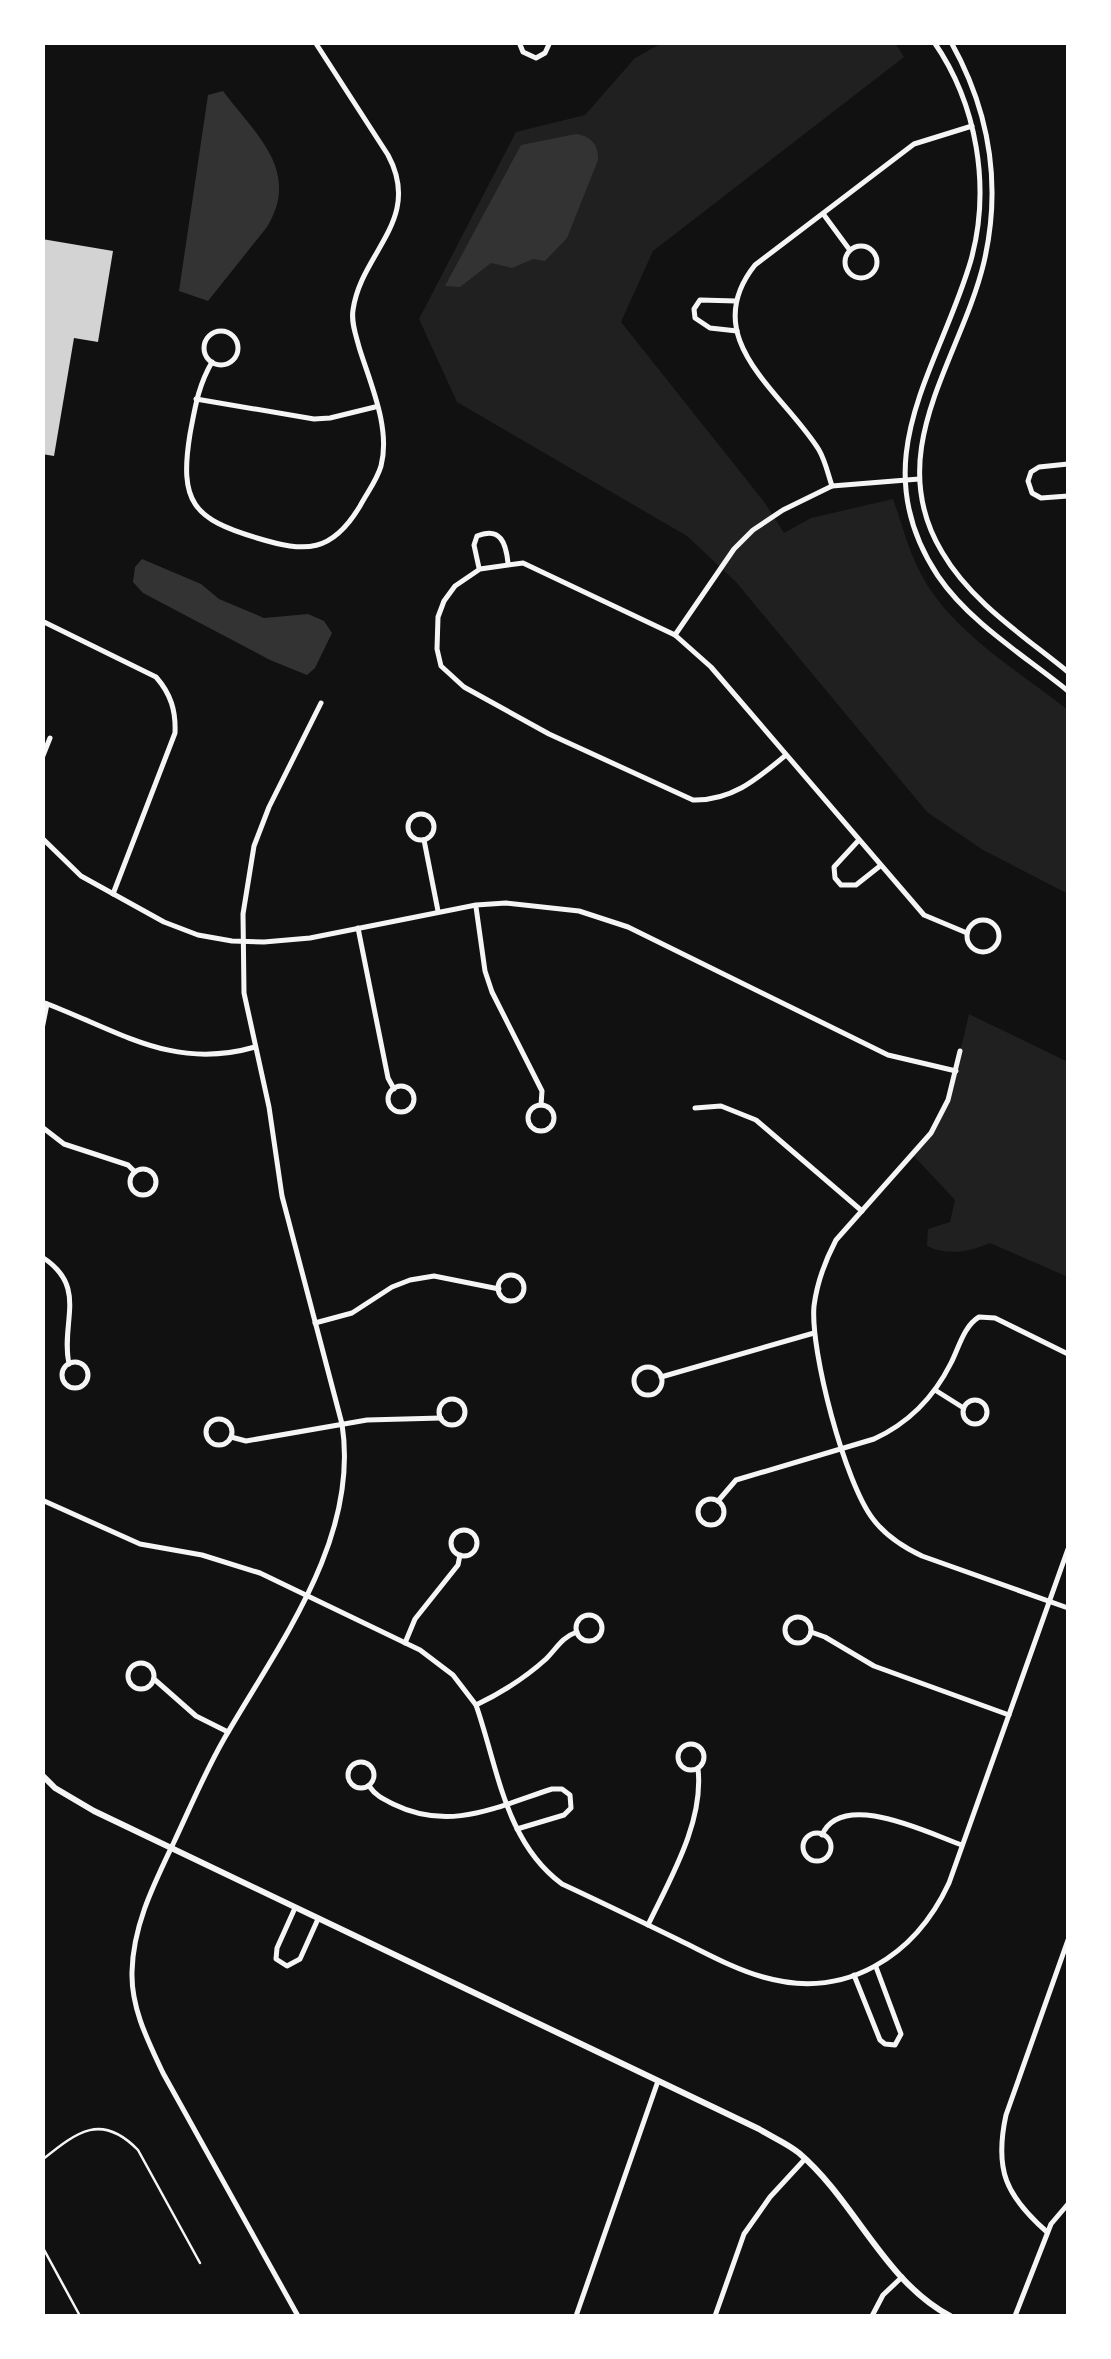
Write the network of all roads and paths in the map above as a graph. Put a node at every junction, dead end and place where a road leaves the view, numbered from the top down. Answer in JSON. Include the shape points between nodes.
{"nodes":[{"id":1,"x":315,"y":42,"type":"edge"},
{"id":2,"x":519,"y":42,"type":"edge"},
{"id":3,"x":550,"y":42,"type":"edge"},
{"id":4,"x":950,"y":42,"type":"edge"},
{"id":5,"x":937,"y":44,"type":"edge"},
{"id":6,"x":972,"y":126,"type":"junction"},
{"id":7,"x":824,"y":215,"type":"junction"},
{"id":8,"x":850,"y":250,"type":"junction"},
{"id":9,"x":736,"y":301,"type":"junction"},
{"id":10,"x":738,"y":332,"type":"junction"},
{"id":11,"x":212,"y":362,"type":"junction"},
{"id":12,"x":196,"y":399,"type":"junction"},
{"id":13,"x":376,"y":406,"type":"junction"},
{"id":14,"x":1068,"y":464,"type":"edge"},
{"id":15,"x":919,"y":478,"type":"junction"},
{"id":16,"x":906,"y":479,"type":"junction"},
{"id":17,"x":832,"y":486,"type":"junction"},
{"id":18,"x":1068,"y":496,"type":"edge"},
{"id":19,"x":508,"y":563,"type":"junction"},
{"id":20,"x":480,"y":569,"type":"junction"},
{"id":21,"x":42,"y":621,"type":"edge"},
{"id":22,"x":675,"y":635,"type":"junction"},
{"id":23,"x":1068,"y":672,"type":"edge"},
{"id":24,"x":1068,"y":691,"type":"edge"},
{"id":25,"x":320,"y":703,"type":"dead end"},
{"id":26,"x":50,"y":738,"type":"dead end"},
{"id":27,"x":786,"y":754,"type":"junction"},
{"id":28,"x":42,"y":758,"type":"edge"},
{"id":29,"x":42,"y":838,"type":"edge"},
{"id":30,"x":424,"y":839,"type":"junction"},
{"id":31,"x":858,"y":840,"type":"junction"},
{"id":32,"x":880,"y":866,"type":"junction"},
{"id":33,"x":113,"y":894,"type":"junction"},
{"id":34,"x":476,"y":906,"type":"junction"},
{"id":35,"x":438,"y":911,"type":"junction"},
{"id":36,"x":358,"y":928,"type":"junction"},
{"id":37,"x":967,"y":933,"type":"junction"},
{"id":38,"x":243,"y":941,"type":"junction"},
{"id":39,"x":45,"y":1003,"type":"edge"},
{"id":40,"x":42,"y":1029,"type":"edge"},
{"id":41,"x":255,"y":1048,"type":"junction"},
{"id":42,"x":960,"y":1052,"type":"dead end"},
{"id":43,"x":956,"y":1072,"type":"junction"},
{"id":44,"x":394,"y":1089,"type":"junction"},
{"id":45,"x":541,"y":1105,"type":"junction"},
{"id":46,"x":696,"y":1108,"type":"dead end"},
{"id":47,"x":43,"y":1129,"type":"edge"},
{"id":48,"x":136,"y":1172,"type":"junction"},
{"id":49,"x":862,"y":1210,"type":"junction"},
{"id":50,"x":42,"y":1257,"type":"edge"},
{"id":51,"x":499,"y":1289,"type":"junction"},
{"id":52,"x":316,"y":1323,"type":"junction"},
{"id":53,"x":814,"y":1333,"type":"junction"},
{"id":54,"x":1068,"y":1354,"type":"edge"},
{"id":55,"x":69,"y":1364,"type":"junction"},
{"id":56,"x":661,"y":1377,"type":"junction"},
{"id":57,"x":935,"y":1390,"type":"junction"},
{"id":58,"x":963,"y":1408,"type":"junction"},
{"id":59,"x":440,"y":1418,"type":"junction"},
{"id":60,"x":342,"y":1424,"type":"junction"},
{"id":61,"x":231,"y":1437,"type":"junction"},
{"id":62,"x":843,"y":1448,"type":"junction"},
{"id":63,"x":42,"y":1500,"type":"edge"},
{"id":64,"x":718,"y":1502,"type":"junction"},
{"id":65,"x":1068,"y":1550,"type":"edge"},
{"id":66,"x":460,"y":1555,"type":"junction"},
{"id":67,"x":306,"y":1596,"type":"junction"},
{"id":68,"x":1050,"y":1602,"type":"junction"},
{"id":69,"x":1068,"y":1608,"type":"edge"},
{"id":70,"x":577,"y":1632,"type":"junction"},
{"id":71,"x":811,"y":1632,"type":"junction"},
{"id":72,"x":405,"y":1643,"type":"junction"},
{"id":73,"x":154,"y":1679,"type":"junction"},
{"id":74,"x":476,"y":1705,"type":"junction"},
{"id":75,"x":1009,"y":1715,"type":"junction"},
{"id":76,"x":228,"y":1732,"type":"junction"},
{"id":77,"x":698,"y":1769,"type":"junction"},
{"id":78,"x":42,"y":1776,"type":"edge"},
{"id":79,"x":369,"y":1786,"type":"junction"},
{"id":80,"x":507,"y":1803,"type":"junction"},
{"id":81,"x":517,"y":1830,"type":"junction"},
{"id":82,"x":822,"y":1835,"type":"junction"},
{"id":83,"x":962,"y":1845,"type":"junction"},
{"id":84,"x":171,"y":1848,"type":"junction"},
{"id":85,"x":295,"y":1908,"type":"junction"},
{"id":86,"x":318,"y":1918,"type":"junction"},
{"id":87,"x":648,"y":1925,"type":"junction"},
{"id":88,"x":1068,"y":1940,"type":"edge"},
{"id":89,"x":876,"y":1967,"type":"junction"},
{"id":90,"x":854,"y":1975,"type":"junction"},
{"id":91,"x":658,"y":2081,"type":"junction"},
{"id":92,"x":804,"y":2159,"type":"junction"},
{"id":93,"x":42,"y":2160,"type":"edge"},
{"id":94,"x":1068,"y":2204,"type":"edge"},
{"id":95,"x":1048,"y":2232,"type":"junction"},
{"id":96,"x":42,"y":2246,"type":"edge"},
{"id":97,"x":200,"y":2263,"type":"dead end"},
{"id":98,"x":902,"y":2277,"type":"junction"},
{"id":99,"x":80,"y":2316,"type":"edge"},
{"id":100,"x":298,"y":2316,"type":"edge"},
{"id":101,"x":576,"y":2316,"type":"edge"},
{"id":102,"x":715,"y":2316,"type":"edge"},
{"id":103,"x":872,"y":2316,"type":"edge"},
{"id":104,"x":950,"y":2316,"type":"edge"},
{"id":105,"x":1014,"y":2316,"type":"edge"}],
"edges":[{"from":1,"to":13,"type":"street","via":[[396,170],[394,221],[352,318]]},
{"from":2,"to":3,"type":"street","via":[[536,58]]},
{"from":4,"to":15,"type":"street","via":[[988,131],[993,194],[982,267],[926,416]]},
{"from":5,"to":6,"type":"street"},
{"from":6,"to":7,"type":"street","via":[[914,144]]},
{"from":6,"to":16,"type":"street","via":[[980,177],[976,235],[916,401]]},
{"from":7,"to":8,"type":"street"},
{"from":7,"to":9,"type":"street","via":[[755,265]]},
{"from":8,"to":8,"type":"street","via":[[849,273],[873,274],[878,258],[871,249]]},
{"from":9,"to":10,"type":"street"},
{"from":9,"to":10,"type":"street","via":[[700,300],[694,308],[700,324]]},
{"from":10,"to":17,"type":"street","via":[[746,360],[820,451]]},
{"from":11,"to":11,"type":"street","via":[[234,360],[238,345],[232,335],[216,332],[207,339],[204,349]]},
{"from":11,"to":12,"type":"street"},
{"from":12,"to":13,"type":"street","via":[[314,419]]},
{"from":12,"to":13,"type":"street","via":[[185,478],[193,501],[222,527],[300,548],[343,531],[375,480],[384,451]]},
{"from":14,"to":18,"type":"street","via":[[1039,467],[1028,482],[1041,498]]},
{"from":15,"to":16,"type":"street"},
{"from":15,"to":23,"type":"street","via":[[932,533],[956,574]]},
{"from":16,"to":17,"type":"street"},
{"from":16,"to":24,"type":"street","via":[[918,533],[939,577],[983,623]]},
{"from":17,"to":22,"type":"street","via":[[753,530]]},
{"from":19,"to":20,"type":"street"},
{"from":19,"to":20,"type":"street","via":[[505,541],[486,532],[474,545]]},
{"from":19,"to":22,"type":"street","via":[[524,563]]},
{"from":20,"to":27,"type":"street","via":[[455,586],[438,617],[441,666],[464,687],[692,800],[714,801],[744,789]]},
{"from":21,"to":33,"type":"street","via":[[156,678],[176,715],[175,733]]},
{"from":22,"to":27,"type":"street"},
{"from":25,"to":38,"type":"street","via":[[254,846]]},
{"from":26,"to":28,"type":"street"},
{"from":27,"to":31,"type":"street"},
{"from":29,"to":33,"type":"street","via":[[81,876]]},
{"from":30,"to":30,"type":"street","via":[[434,827],[421,814],[408,828]]},
{"from":30,"to":35,"type":"street"},
{"from":31,"to":32,"type":"street"},
{"from":31,"to":32,"type":"street","via":[[834,866],[835,878],[856,885]]},
{"from":32,"to":37,"type":"street","via":[[924,916]]},
{"from":33,"to":38,"type":"street","via":[[198,935]]},
{"from":34,"to":35,"type":"street"},
{"from":34,"to":43,"type":"street","via":[[544,905],[605,918],[888,1055]]},
{"from":34,"to":45,"type":"street","via":[[488,982],[542,1091]]},
{"from":35,"to":36,"type":"street"},
{"from":36,"to":38,"type":"street"},
{"from":36,"to":44,"type":"street"},
{"from":37,"to":37,"type":"street","via":[[968,944],[981,952],[995,948],[999,938],[997,928],[983,920]]},
{"from":38,"to":41,"type":"street"},
{"from":39,"to":40,"type":"street"},
{"from":39,"to":41,"type":"street","via":[[174,1054],[206,1057]]},
{"from":41,"to":52,"type":"street","via":[[282,1196]]},
{"from":42,"to":43,"type":"street"},
{"from":43,"to":49,"type":"street","via":[[930,1133]]},
{"from":44,"to":44,"type":"street","via":[[412,1092],[407,1111],[389,1104]]},
{"from":45,"to":45,"type":"street","via":[[554,1117],[542,1132],[528,1118]]},
{"from":46,"to":49,"type":"street","via":[[721,1106],[756,1120]]},
{"from":47,"to":48,"type":"street"},
{"from":48,"to":48,"type":"street","via":[[154,1174],[150,1193],[132,1189]]},
{"from":49,"to":53,"type":"street","via":[[836,1240],[820,1275]]},
{"from":50,"to":55,"type":"street","via":[[64,1278],[71,1298]]},
{"from":51,"to":51,"type":"street","via":[[512,1300],[524,1286],[509,1275]]},
{"from":51,"to":52,"type":"street","via":[[422,1278],[392,1287],[352,1314]]},
{"from":52,"to":60,"type":"street"},
{"from":53,"to":56,"type":"street"},
{"from":53,"to":62,"type":"street"},
{"from":54,"to":57,"type":"street","via":[[980,1316]]},
{"from":55,"to":55,"type":"street","via":[[86,1368],[84,1384],[66,1382]]},
{"from":56,"to":56,"type":"street","via":[[652,1395],[634,1384],[646,1368]]},
{"from":57,"to":58,"type":"street"},
{"from":57,"to":62,"type":"street","via":[[895,1429]]},
{"from":58,"to":58,"type":"street","via":[[982,1401],[987,1416],[971,1424]]},
{"from":59,"to":59,"type":"street","via":[[442,1403],[462,1404],[460,1422]]},
{"from":59,"to":60,"type":"street"},
{"from":60,"to":61,"type":"street","via":[[246,1441]]},
{"from":60,"to":67,"type":"street","via":[[344,1486]]},
{"from":61,"to":61,"type":"street","via":[[216,1444],[207,1426],[222,1419]]},
{"from":62,"to":64,"type":"street","via":[[736,1480]]},
{"from":62,"to":68,"type":"street","via":[[861,1501],[904,1547]]},
{"from":63,"to":67,"type":"street","via":[[140,1544],[234,1563]]},
{"from":64,"to":64,"type":"street","via":[[721,1520],[706,1524],[700,1506]]},
{"from":65,"to":68,"type":"street"},
{"from":66,"to":66,"type":"street","via":[[451,1540],[468,1531],[475,1549]]},
{"from":66,"to":72,"type":"street"},
{"from":67,"to":72,"type":"street"},
{"from":67,"to":76,"type":"street"},
{"from":68,"to":69,"type":"street"},
{"from":68,"to":75,"type":"street"},
{"from":70,"to":70,"type":"street","via":[[593,1640],[602,1623],[584,1616]]},
{"from":70,"to":74,"type":"street","via":[[521,1679]]},
{"from":71,"to":71,"type":"street","via":[[798,1643],[785,1629],[800,1617]]},
{"from":71,"to":75,"type":"street","via":[[874,1666]]},
{"from":72,"to":74,"type":"street","via":[[454,1674]]},
{"from":73,"to":73,"type":"street","via":[[138,1688],[128,1675],[144,1663]]},
{"from":73,"to":76,"type":"street","via":[[196,1716]]},
{"from":74,"to":80,"type":"street"},
{"from":75,"to":83,"type":"street"},
{"from":76,"to":84,"type":"street"},
{"from":77,"to":77,"type":"street","via":[[680,1764],[685,1745],[704,1752]]},
{"from":77,"to":87,"type":"street","via":[[693,1816]]},
{"from":78,"to":84,"type":"street","via":[[94,1811]]},
{"from":79,"to":79,"type":"street","via":[[373,1769],[354,1764],[351,1784]]},
{"from":79,"to":80,"type":"street","via":[[377,1797],[436,1819]]},
{"from":80,"to":81,"type":"street"},
{"from":80,"to":81,"type":"street","via":[[557,1788],[572,1799],[564,1815]]},
{"from":81,"to":87,"type":"street","via":[[529,1854],[554,1878]]},
{"from":82,"to":82,"type":"street","via":[[830,1851],[811,1860],[804,1840]]},
{"from":82,"to":83,"type":"street","via":[[834,1820],[866,1813]]},
{"from":83,"to":89,"type":"street","via":[[926,1923]]},
{"from":84,"to":85,"type":"street"},
{"from":84,"to":100,"type":"street","via":[[138,1928],[131,1975],[136,2006],[163,2073]]},
{"from":85,"to":86,"type":"street"},
{"from":85,"to":86,"type":"street","via":[[277,1948],[281,1964],[298,1960]]},
{"from":86,"to":91,"type":"street"},
{"from":87,"to":90,"type":"street","via":[[764,1978],[817,1982]]},
{"from":88,"to":95,"type":"street","via":[[1002,2136],[1008,2188]]},
{"from":89,"to":90,"type":"street"},
{"from":89,"to":90,"type":"street","via":[[902,2034],[895,2045],[880,2040]]},
{"from":91,"to":92,"type":"street","via":[[759,2129]]},
{"from":91,"to":101,"type":"street"},
{"from":92,"to":98,"type":"street"},
{"from":92,"to":102,"type":"street","via":[[744,2234]]},
{"from":93,"to":97,"type":"lane","via":[[90,2129],[123,2135],[138,2150]]},
{"from":94,"to":95,"type":"street"},
{"from":95,"to":105,"type":"street"},
{"from":96,"to":99,"type":"lane"},
{"from":98,"to":103,"type":"street"},
{"from":98,"to":104,"type":"street"}]}
